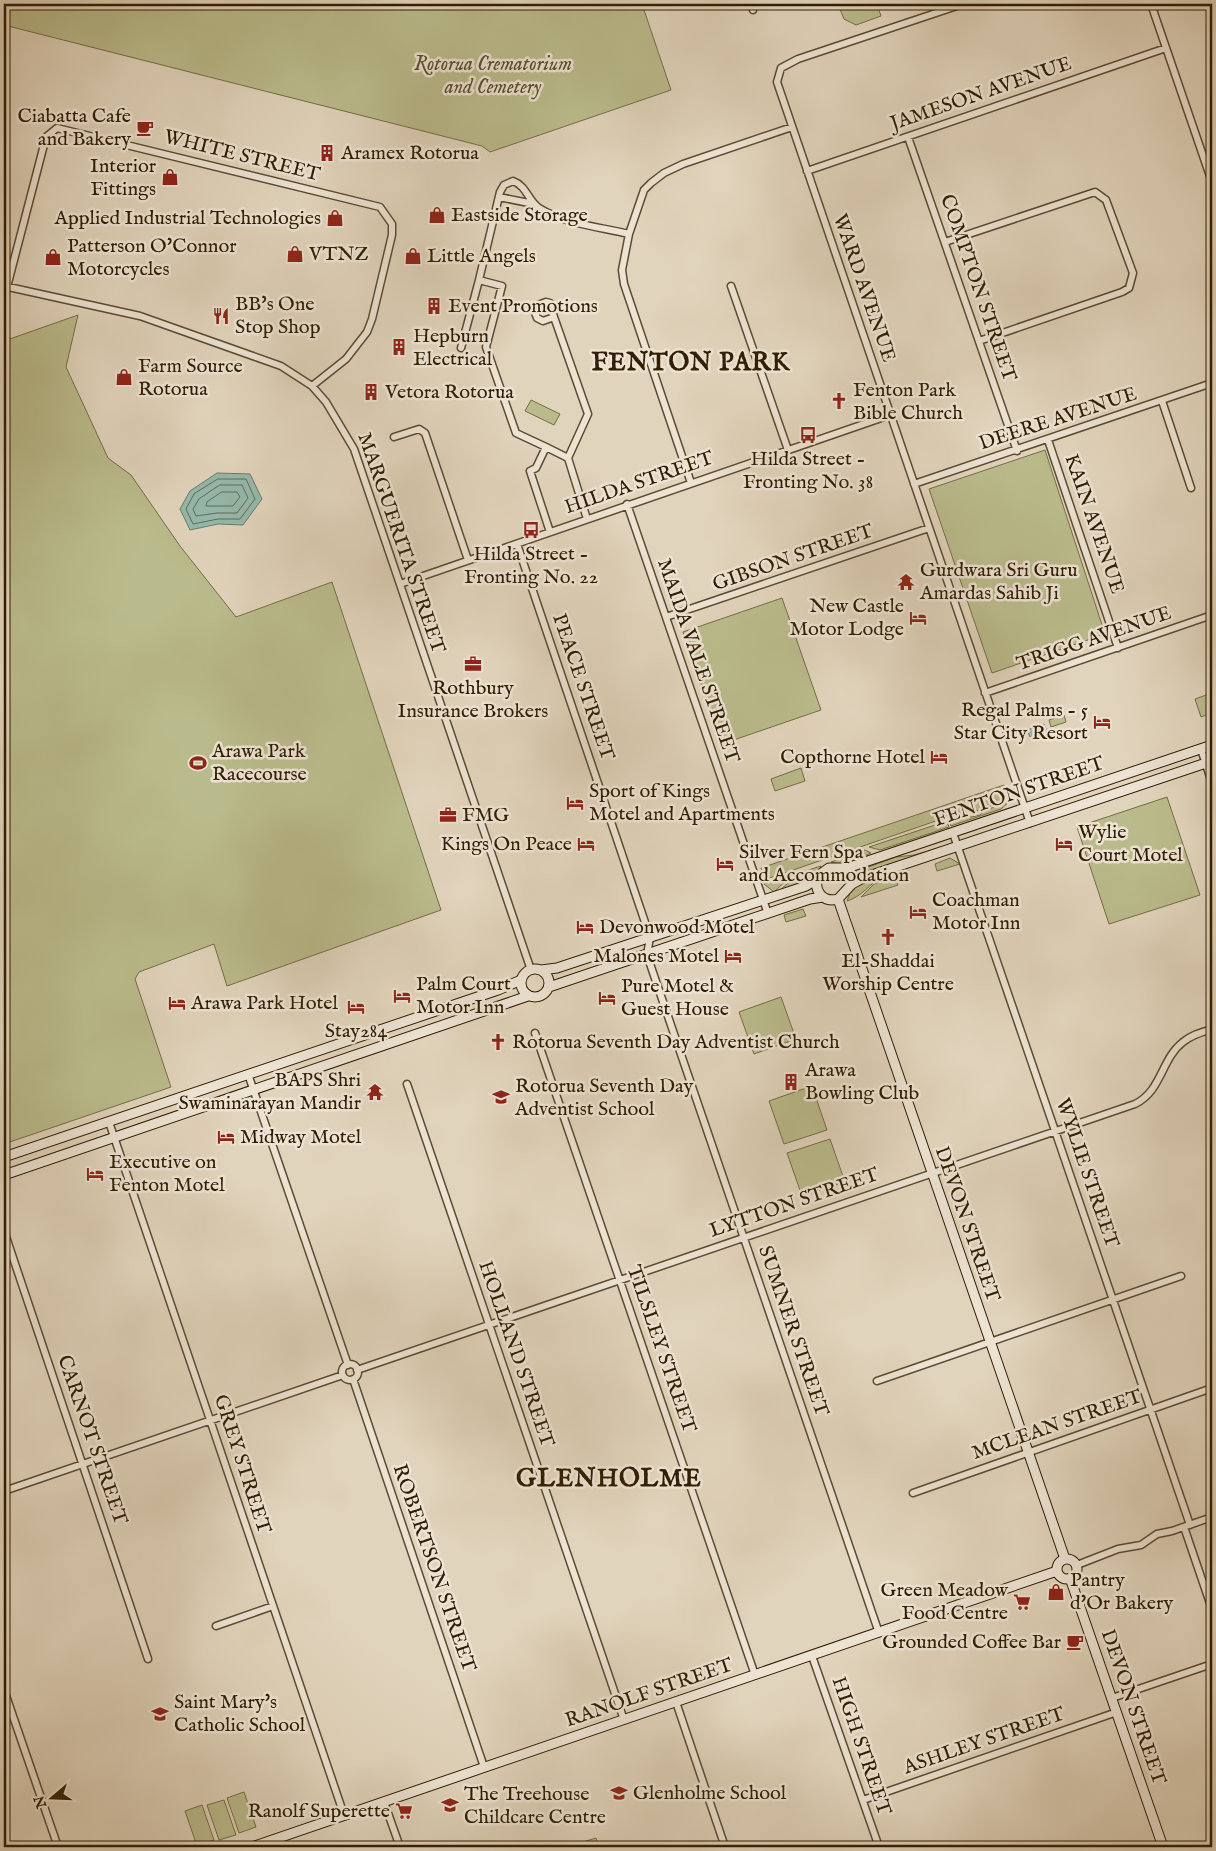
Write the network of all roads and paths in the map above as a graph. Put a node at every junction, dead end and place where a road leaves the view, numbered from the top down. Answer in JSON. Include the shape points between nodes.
{"nodes":[{"id":1,"x":963,"y":4,"type":"edge"},
{"id":2,"x":1152,"y":4,"type":"edge"},
{"id":3,"x":1166,"y":48,"type":"junction"},
{"id":4,"x":792,"y":127,"type":"junction"},
{"id":5,"x":908,"y":136,"type":"junction"},
{"id":6,"x":807,"y":170,"type":"junction"},
{"id":7,"x":1212,"y":182,"type":"edge"},
{"id":8,"x":500,"y":197,"type":"junction"},
{"id":9,"x":534,"y":204,"type":"junction"},
{"id":10,"x":629,"y":234,"type":"junction"},
{"id":11,"x":945,"y":242,"type":"junction"},
{"id":12,"x":479,"y":280,"type":"junction"},
{"id":13,"x":731,"y":286,"type":"dead end"},
{"id":14,"x":5,"y":287,"type":"edge"},
{"id":15,"x":554,"y":317,"type":"dead end"},
{"id":16,"x":979,"y":341,"type":"junction"},
{"id":17,"x":461,"y":348,"type":"dead end"},
{"id":18,"x":1212,"y":383,"type":"edge"},
{"id":19,"x":312,"y":386,"type":"junction"},
{"id":20,"x":1162,"y":402,"type":"junction"},
{"id":21,"x":890,"y":415,"type":"junction"},
{"id":22,"x":394,"y":437,"type":"dead end"},
{"id":23,"x":1048,"y":440,"type":"junction"},
{"id":24,"x":546,"y":447,"type":"junction"},
{"id":25,"x":788,"y":450,"type":"junction"},
{"id":26,"x":1017,"y":450,"type":"junction"},
{"id":27,"x":568,"y":458,"type":"junction"},
{"id":28,"x":691,"y":483,"type":"junction"},
{"id":29,"x":914,"y":484,"type":"junction"},
{"id":30,"x":1191,"y":488,"type":"dead end"},
{"id":31,"x":628,"y":504,"type":"junction"},
{"id":32,"x":587,"y":519,"type":"junction"},
{"id":33,"x":929,"y":528,"type":"junction"},
{"id":34,"x":550,"y":532,"type":"junction"},
{"id":35,"x":517,"y":544,"type":"junction"},
{"id":36,"x":468,"y":560,"type":"junction"},
{"id":37,"x":400,"y":584,"type":"junction"},
{"id":38,"x":1212,"y":616,"type":"edge"},
{"id":39,"x":666,"y":617,"type":"junction"},
{"id":40,"x":1118,"y":648,"type":"junction"},
{"id":41,"x":985,"y":693,"type":"junction"},
{"id":42,"x":1212,"y":745,"type":"edge"},
{"id":43,"x":1201,"y":749,"type":"junction"},
{"id":44,"x":1209,"y":762,"type":"edge"},
{"id":45,"x":1212,"y":784,"type":"edge"},
{"id":46,"x":1025,"y":808,"type":"junction"},
{"id":47,"x":1030,"y":823,"type":"junction"},
{"id":48,"x":953,"y":833,"type":"junction"},
{"id":49,"x":958,"y":847,"type":"junction"},
{"id":50,"x":837,"y":869,"type":"junction"},
{"id":51,"x":817,"y":879,"type":"junction"},
{"id":52,"x":847,"y":890,"type":"junction"},
{"id":53,"x":823,"y":897,"type":"junction"},
{"id":54,"x":838,"y":899,"type":"junction"},
{"id":55,"x":763,"y":900,"type":"junction"},
{"id":56,"x":768,"y":914,"type":"junction"},
{"id":57,"x":650,"y":937,"type":"junction"},
{"id":58,"x":647,"y":955,"type":"junction"},
{"id":59,"x":536,"y":970,"type":"junction"},
{"id":60,"x":522,"y":980,"type":"junction"},
{"id":61,"x":549,"y":987,"type":"junction"},
{"id":62,"x":528,"y":996,"type":"junction"},
{"id":63,"x":387,"y":1026,"type":"junction"},
{"id":64,"x":1212,"y":1029,"type":"edge"},
{"id":65,"x":535,"y":1033,"type":"dead end"},
{"id":66,"x":392,"y":1042,"type":"junction"},
{"id":67,"x":248,"y":1074,"type":"junction"},
{"id":68,"x":407,"y":1084,"type":"dead end"},
{"id":69,"x":253,"y":1090,"type":"junction"},
{"id":70,"x":109,"y":1122,"type":"junction"},
{"id":71,"x":1056,"y":1131,"type":"junction"},
{"id":72,"x":114,"y":1137,"type":"junction"},
{"id":73,"x":4,"y":1157,"type":"edge"},
{"id":74,"x":4,"y":1174,"type":"edge"},
{"id":75,"x":932,"y":1174,"type":"junction"},
{"id":76,"x":4,"y":1232,"type":"edge"},
{"id":77,"x":743,"y":1237,"type":"junction"},
{"id":78,"x":1181,"y":1276,"type":"dead end"},
{"id":79,"x":620,"y":1279,"type":"junction"},
{"id":80,"x":1113,"y":1299,"type":"junction"},
{"id":81,"x":489,"y":1325,"type":"junction"},
{"id":82,"x":989,"y":1342,"type":"junction"},
{"id":83,"x":348,"y":1365,"type":"junction"},
{"id":84,"x":357,"y":1370,"type":"junction"},
{"id":85,"x":343,"y":1375,"type":"junction"},
{"id":86,"x":352,"y":1380,"type":"junction"},
{"id":87,"x":878,"y":1381,"type":"dead end"},
{"id":88,"x":1212,"y":1388,"type":"edge"},
{"id":89,"x":1150,"y":1409,"type":"junction"},
{"id":90,"x":210,"y":1422,"type":"junction"},
{"id":91,"x":1027,"y":1452,"type":"junction"},
{"id":92,"x":84,"y":1464,"type":"junction"},
{"id":93,"x":4,"y":1491,"type":"edge"},
{"id":94,"x":913,"y":1493,"type":"dead end"},
{"id":95,"x":1212,"y":1517,"type":"edge"},
{"id":96,"x":1187,"y":1526,"type":"junction"},
{"id":97,"x":1065,"y":1559,"type":"junction"},
{"id":98,"x":1077,"y":1565,"type":"junction"},
{"id":99,"x":1057,"y":1571,"type":"junction"},
{"id":100,"x":1070,"y":1578,"type":"junction"},
{"id":101,"x":273,"y":1606,"type":"junction"},
{"id":102,"x":1212,"y":1610,"type":"edge"},
{"id":103,"x":216,"y":1626,"type":"dead end"},
{"id":104,"x":879,"y":1633,"type":"junction"},
{"id":105,"x":812,"y":1656,"type":"junction"},
{"id":106,"x":148,"y":1659,"type":"dead end"},
{"id":107,"x":1212,"y":1664,"type":"edge"},
{"id":108,"x":755,"y":1675,"type":"junction"},
{"id":109,"x":4,"y":1690,"type":"edge"},
{"id":110,"x":1112,"y":1698,"type":"junction"},
{"id":111,"x":676,"y":1702,"type":"junction"},
{"id":112,"x":1116,"y":1712,"type":"junction"},
{"id":113,"x":624,"y":1720,"type":"junction"},
{"id":114,"x":484,"y":1767,"type":"junction"},
{"id":115,"x":863,"y":1800,"type":"junction"},
{"id":116,"x":384,"y":1802,"type":"junction"},
{"id":117,"x":344,"y":1815,"type":"junction"},
{"id":118,"x":257,"y":1846,"type":"edge"},
{"id":119,"x":58,"y":1847,"type":"edge"},
{"id":120,"x":400,"y":1847,"type":"edge"},
{"id":121,"x":725,"y":1847,"type":"edge"},
{"id":122,"x":879,"y":1847,"type":"edge"},
{"id":123,"x":1163,"y":1847,"type":"edge"}],
"edges":[{"from":1,"to":4,"type":"street","name":"WARD AVENUE","via":[[784,64],[778,75],[779,88]]},
{"from":2,"to":3,"type":"street"},
{"from":3,"to":5,"type":"street","name":"JAMESON AVENUE"},
{"from":3,"to":7,"type":"street"},
{"from":4,"to":6,"type":"street","name":"WARD AVENUE"},
{"from":4,"to":10,"type":"street","via":[[664,172],[644,190]]},
{"from":5,"to":6,"type":"street","name":"JAMESON AVENUE"},
{"from":5,"to":11,"type":"street","name":"COMPTON STREET"},
{"from":6,"to":21,"type":"street","name":"WARD AVENUE"},
{"from":8,"to":9,"type":"street"},
{"from":8,"to":9,"type":"street","via":[[504,185],[513,181],[523,186]]},
{"from":8,"to":12,"type":"street"},
{"from":9,"to":10,"type":"street","via":[[557,217]]},
{"from":10,"to":28,"type":"street","via":[[622,270],[624,284]]},
{"from":11,"to":16,"type":"street","name":"COMPTON STREET"},
{"from":11,"to":16,"type":"street","via":[[1095,192],[1106,200],[1132,273],[1129,288],[1122,292]]},
{"from":12,"to":17,"type":"street"},
{"from":12,"to":24,"type":"street","via":[[502,286],[486,347],[516,433]]},
{"from":13,"to":25,"type":"street"},
{"from":14,"to":19,"type":"street","name":"MARGUERITA STREET","via":[[140,316],[281,366]]},
{"from":14,"to":19,"type":"street","name":"WHITE STREET","via":[[46,137],[57,128],[380,207],[392,224],[392,235],[372,319],[358,346]]},
{"from":15,"to":27,"type":"street","via":[[588,414]]},
{"from":16,"to":26,"type":"street","name":"COMPTON STREET"},
{"from":18,"to":20,"type":"street","name":"DEERE AVENUE"},
{"from":19,"to":37,"type":"street","name":"MARGUERITA STREET","via":[[326,402],[354,449]]},
{"from":20,"to":23,"type":"street","name":"DEERE AVENUE"},
{"from":20,"to":30,"type":"street"},
{"from":21,"to":25,"type":"street","name":"HILDA STREET"},
{"from":21,"to":29,"type":"street","name":"WARD AVENUE"},
{"from":22,"to":36,"type":"street","via":[[419,429],[425,433]]},
{"from":23,"to":26,"type":"street","name":"DEERE AVENUE"},
{"from":23,"to":40,"type":"street","name":"KAIN AVENUE"},
{"from":24,"to":27,"type":"street"},
{"from":24,"to":34,"type":"street","via":[[536,468],[530,471]]},
{"from":25,"to":28,"type":"street","name":"HILDA STREET"},
{"from":26,"to":29,"type":"street","name":"DEERE AVENUE"},
{"from":27,"to":32,"type":"street"},
{"from":28,"to":31,"type":"street","name":"HILDA STREET"},
{"from":29,"to":33,"type":"street","name":"WARD AVENUE"},
{"from":31,"to":32,"type":"street","name":"HILDA STREET"},
{"from":31,"to":39,"type":"street","name":"MAIDA VALE STREET"},
{"from":32,"to":34,"type":"street","name":"HILDA STREET"},
{"from":33,"to":39,"type":"street","name":"GIBSON STREET"},
{"from":33,"to":41,"type":"street","name":"WARD AVENUE"},
{"from":34,"to":35,"type":"street","name":"HILDA STREET"},
{"from":35,"to":36,"type":"street","name":"HILDA STREET"},
{"from":35,"to":57,"type":"street","name":"PEACE STREET"},
{"from":36,"to":37,"type":"street","name":"HILDA STREET"},
{"from":37,"to":59,"type":"street","name":"MARGUERITA STREET"},
{"from":38,"to":40,"type":"street","name":"TRIGG AVENUE"},
{"from":39,"to":55,"type":"street","name":"MAIDA VALE STREET"},
{"from":40,"to":41,"type":"street","name":"TRIGG AVENUE"},
{"from":41,"to":46,"type":"street","name":"WARD AVENUE"},
{"from":42,"to":43,"type":"main road","name":"FENTON STREET"},
{"from":43,"to":44,"type":"street"},
{"from":43,"to":46,"type":"main road","name":"FENTON STREET"},
{"from":44,"to":45,"type":"street"},
{"from":44,"to":47,"type":"main road","name":"FENTON STREET"},
{"from":46,"to":47,"type":"street","name":"WARD AVENUE"},
{"from":46,"to":48,"type":"main road","name":"FENTON STREET"},
{"from":47,"to":49,"type":"main road","name":"FENTON STREET"},
{"from":48,"to":49,"type":"street","name":"WYLIE STREET"},
{"from":48,"to":50,"type":"main road","name":"FENTON STREET"},
{"from":49,"to":52,"type":"main road","name":"FENTON STREET","via":[[863,878]]},
{"from":49,"to":71,"type":"street","name":"WYLIE STREET"},
{"from":50,"to":51,"type":"main road","via":[[824,870]]},
{"from":50,"to":52,"type":"main road","via":[[847,879]]},
{"from":51,"to":53,"type":"main road","via":[[817,888]]},
{"from":51,"to":55,"type":"main road","via":[[806,886]]},
{"from":52,"to":54,"type":"main road"},
{"from":53,"to":54,"type":"main road"},
{"from":53,"to":56,"type":"main road"},
{"from":54,"to":75,"type":"main road","name":"DEVON STREET"},
{"from":55,"to":56,"type":"street","name":"MAIDA VALE STREET"},
{"from":55,"to":57,"type":"main road"},
{"from":56,"to":58,"type":"main road"},
{"from":57,"to":58,"type":"street","name":"PEACE STREET"},
{"from":57,"to":59,"type":"main road","via":[[557,968]]},
{"from":58,"to":61,"type":"main road"},
{"from":58,"to":77,"type":"street","name":"SUMNER STREET"},
{"from":59,"to":60,"type":"main road","via":[[525,974]]},
{"from":59,"to":61,"type":"main road","via":[[548,978]]},
{"from":60,"to":62,"type":"main road","via":[[522,988]]},
{"from":60,"to":63,"type":"main road"},
{"from":61,"to":62,"type":"main road","via":[[543,995]]},
{"from":62,"to":66,"type":"main road"},
{"from":63,"to":66,"type":"main road"},
{"from":63,"to":67,"type":"main road"},
{"from":64,"to":71,"type":"street","name":"LYTTON STREET","via":[[1182,1042],[1171,1055],[1158,1084],[1141,1101]]},
{"from":65,"to":79,"type":"street","name":"TILSLEY STREET"},
{"from":66,"to":69,"type":"main road"},
{"from":67,"to":69,"type":"street"},
{"from":67,"to":70,"type":"main road"},
{"from":68,"to":81,"type":"street","name":"HOLLAND STREET"},
{"from":69,"to":72,"type":"main road"},
{"from":69,"to":83,"type":"street"},
{"from":70,"to":72,"type":"street","name":"GREY STREET"},
{"from":70,"to":73,"type":"main road"},
{"from":71,"to":75,"type":"street","name":"LYTTON STREET"},
{"from":71,"to":80,"type":"street","name":"WYLIE STREET"},
{"from":72,"to":74,"type":"main road"},
{"from":72,"to":90,"type":"street","name":"GREY STREET"},
{"from":75,"to":77,"type":"street","name":"LYTTON STREET"},
{"from":75,"to":82,"type":"main road","name":"DEVON STREET"},
{"from":76,"to":92,"type":"street","name":"CARNOT STREET"},
{"from":77,"to":79,"type":"street","name":"LYTTON STREET"},
{"from":77,"to":104,"type":"street","name":"SUMNER STREET"},
{"from":78,"to":80,"type":"street"},
{"from":79,"to":81,"type":"street","name":"LYTTON STREET"},
{"from":79,"to":108,"type":"street","name":"TILSLEY STREET"},
{"from":80,"to":82,"type":"street"},
{"from":80,"to":89,"type":"street","name":"WYLIE STREET"},
{"from":81,"to":84,"type":"street","name":"LYTTON STREET"},
{"from":81,"to":113,"type":"street","name":"HOLLAND STREET"},
{"from":82,"to":87,"type":"street"},
{"from":82,"to":91,"type":"main road","name":"DEVON STREET"},
{"from":83,"to":84,"type":"street"},
{"from":83,"to":85,"type":"street"},
{"from":84,"to":86,"type":"street"},
{"from":85,"to":86,"type":"street"},
{"from":85,"to":90,"type":"street"},
{"from":86,"to":114,"type":"street","name":"ROBERTSON STREET"},
{"from":88,"to":89,"type":"street","name":"MCLEAN STREET"},
{"from":89,"to":91,"type":"street","name":"MCLEAN STREET"},
{"from":89,"to":96,"type":"street","name":"WYLIE STREET"},
{"from":90,"to":92,"type":"street"},
{"from":90,"to":101,"type":"street","name":"GREY STREET"},
{"from":91,"to":94,"type":"street","name":"MCLEAN STREET"},
{"from":91,"to":97,"type":"main road","name":"DEVON STREET"},
{"from":92,"to":93,"type":"street"},
{"from":92,"to":106,"type":"street","name":"CARNOT STREET"},
{"from":95,"to":96,"type":"street"},
{"from":96,"to":98,"type":"street","via":[[1157,1534],[1141,1545],[1118,1549]]},
{"from":96,"to":102,"type":"street","name":"WYLIE STREET"},
{"from":97,"to":98,"type":"main road","via":[[1073,1560]]},
{"from":97,"to":99,"type":"main road","via":[[1058,1564]]},
{"from":98,"to":100,"type":"main road","via":[[1077,1572]]},
{"from":99,"to":100,"type":"main road","via":[[1061,1576]]},
{"from":99,"to":104,"type":"main road","name":"RANOLF STREET"},
{"from":100,"to":110,"type":"main road","name":"DEVON STREET"},
{"from":101,"to":103,"type":"street"},
{"from":101,"to":117,"type":"street","name":"GREY STREET"},
{"from":104,"to":105,"type":"main road","name":"RANOLF STREET"},
{"from":105,"to":108,"type":"main road","name":"RANOLF STREET"},
{"from":105,"to":115,"type":"street","name":"HIGH STREET"},
{"from":107,"to":110,"type":"street"},
{"from":108,"to":111,"type":"main road","name":"RANOLF STREET"},
{"from":109,"to":119,"type":"street"},
{"from":110,"to":112,"type":"main road","name":"DEVON STREET"},
{"from":111,"to":113,"type":"main road","name":"RANOLF STREET"},
{"from":111,"to":121,"type":"street"},
{"from":112,"to":115,"type":"street","name":"ASHLEY STREET"},
{"from":112,"to":123,"type":"main road","name":"DEVON STREET"},
{"from":113,"to":114,"type":"main road","name":"RANOLF STREET"},
{"from":114,"to":116,"type":"main road","name":"RANOLF STREET"},
{"from":115,"to":122,"type":"street","name":"HIGH STREET"},
{"from":116,"to":117,"type":"main road","name":"RANOLF STREET"},
{"from":116,"to":120,"type":"street"},
{"from":117,"to":118,"type":"main road","name":"RANOLF STREET"}]}
